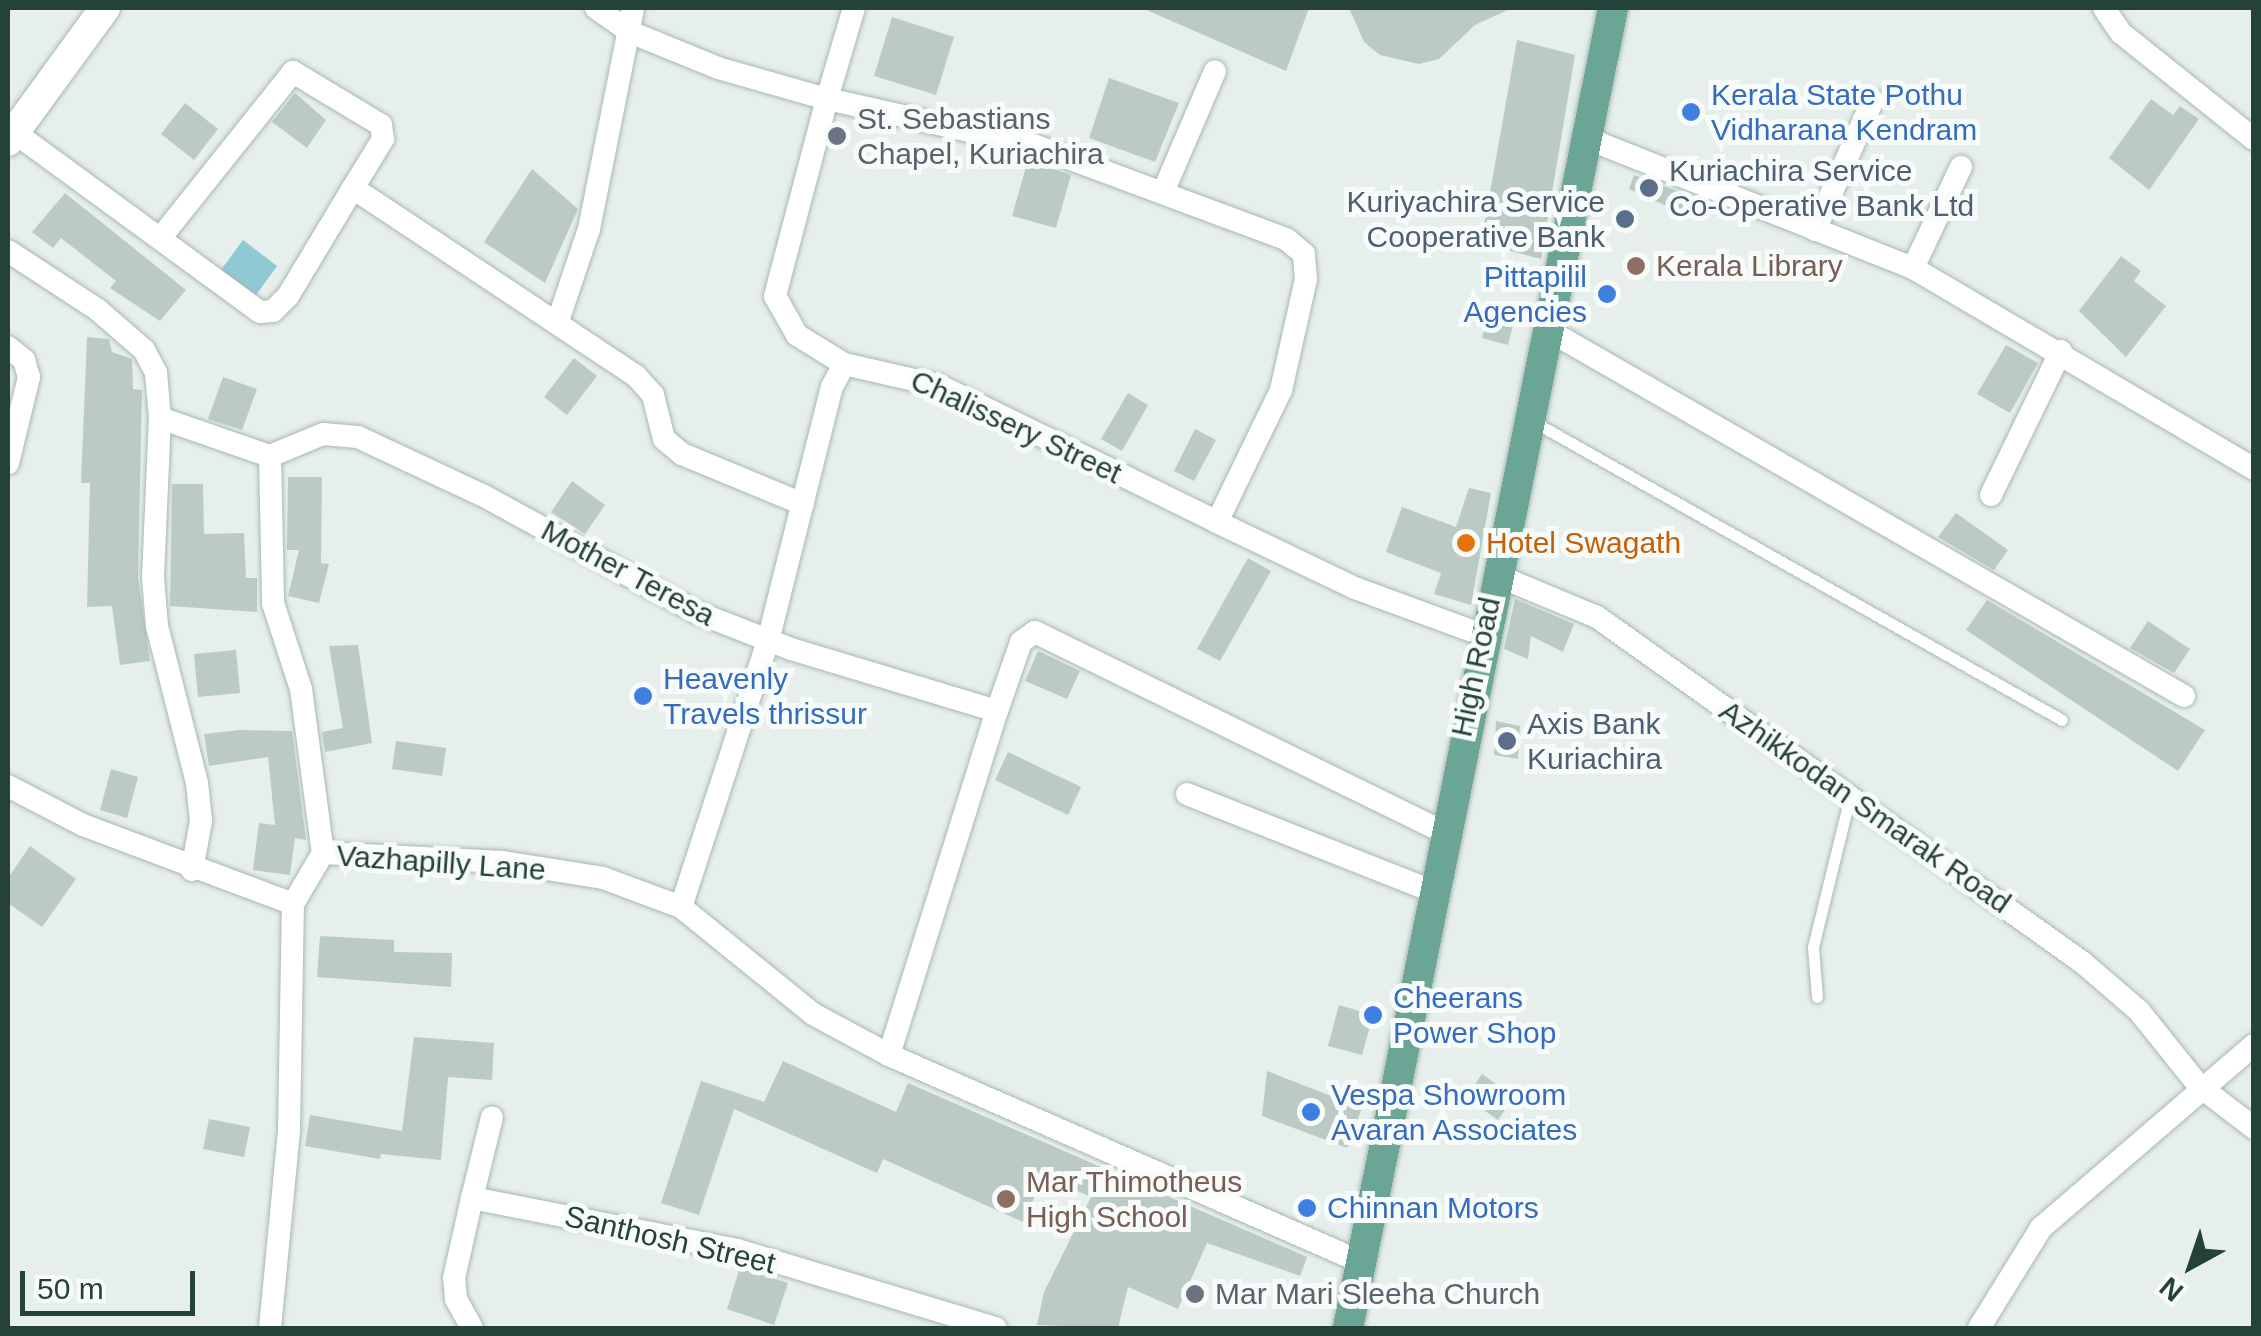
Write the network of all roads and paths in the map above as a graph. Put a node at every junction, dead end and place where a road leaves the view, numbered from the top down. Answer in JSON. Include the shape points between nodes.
{"nodes":[{"id":1,"x":106,"y":8,"type":"edge"},
{"id":2,"x":596,"y":8,"type":"edge"},
{"id":3,"x":633,"y":8,"type":"edge"},
{"id":4,"x":854,"y":8,"type":"edge"},
{"id":5,"x":1613,"y":8,"type":"edge"},
{"id":6,"x":2104,"y":8,"type":"edge"},
{"id":7,"x":630,"y":32,"type":"junction"},
{"id":8,"x":1215,"y":71,"type":"dead end"},
{"id":9,"x":826,"y":99,"type":"junction"},
{"id":10,"x":1874,"y":100,"type":"dead end"},
{"id":11,"x":11,"y":137,"type":"edge"},
{"id":12,"x":1586,"y":138,"type":"junction"},
{"id":13,"x":2254,"y":139,"type":"edge"},
{"id":14,"x":1961,"y":166,"type":"dead end"},
{"id":15,"x":353,"y":188,"type":"junction"},
{"id":16,"x":1164,"y":190,"type":"junction"},
{"id":17,"x":1815,"y":230,"type":"junction"},
{"id":18,"x":162,"y":236,"type":"junction"},
{"id":19,"x":8,"y":251,"type":"edge"},
{"id":20,"x":1913,"y":268,"type":"junction"},
{"id":21,"x":558,"y":321,"type":"junction"},
{"id":22,"x":1546,"y":329,"type":"junction"},
{"id":23,"x":8,"y":348,"type":"edge"},
{"id":24,"x":2061,"y":351,"type":"junction"},
{"id":25,"x":844,"y":364,"type":"junction"},
{"id":26,"x":160,"y":418,"type":"junction"},
{"id":27,"x":1528,"y":419,"type":"junction"},
{"id":28,"x":270,"y":456,"type":"junction"},
{"id":29,"x":8,"y":463,"type":"edge"},
{"id":30,"x":2254,"y":469,"type":"edge"},
{"id":31,"x":1991,"y":495,"type":"dead end"},
{"id":32,"x":803,"y":504,"type":"junction"},
{"id":33,"x":1217,"y":522,"type":"junction"},
{"id":34,"x":1496,"y":574,"type":"junction"},
{"id":35,"x":1483,"y":635,"type":"junction"},
{"id":36,"x":768,"y":641,"type":"junction"},
{"id":37,"x":2184,"y":696,"type":"dead end"},
{"id":38,"x":997,"y":711,"type":"junction"},
{"id":39,"x":2062,"y":720,"type":"dead end"},
{"id":40,"x":8,"y":786,"type":"edge"},
{"id":41,"x":1187,"y":794,"type":"dead end"},
{"id":42,"x":1851,"y":794,"type":"junction"},
{"id":43,"x":1444,"y":832,"type":"junction"},
{"id":44,"x":324,"y":853,"type":"junction"},
{"id":45,"x":192,"y":870,"type":"junction"},
{"id":46,"x":1432,"y":891,"type":"junction"},
{"id":47,"x":293,"y":904,"type":"junction"},
{"id":48,"x":681,"y":907,"type":"junction"},
{"id":49,"x":1817,"y":997,"type":"dead end"},
{"id":50,"x":2254,"y":1045,"type":"edge"},
{"id":51,"x":889,"y":1055,"type":"junction"},
{"id":52,"x":2200,"y":1086,"type":"junction"},
{"id":53,"x":492,"y":1117,"type":"dead end"},
{"id":54,"x":2254,"y":1128,"type":"edge"},
{"id":55,"x":472,"y":1198,"type":"junction"},
{"id":56,"x":1360,"y":1262,"type":"junction"},
{"id":57,"x":270,"y":1328,"type":"edge"},
{"id":58,"x":472,"y":1328,"type":"edge"},
{"id":59,"x":996,"y":1328,"type":"edge"},
{"id":60,"x":1348,"y":1328,"type":"edge"},
{"id":61,"x":1980,"y":1328,"type":"edge"}],
"edges":[{"from":1,"to":11,"type":"street"},
{"from":2,"to":7,"type":"street"},
{"from":3,"to":7,"type":"street"},
{"from":4,"to":9,"type":"street","name":"Chalissery Street"},
{"from":5,"to":12,"type":"main road","name":"High Road"},
{"from":6,"to":13,"type":"street","via":[[2121,33]]},
{"from":7,"to":9,"type":"street","via":[[718,68]]},
{"from":7,"to":21,"type":"street","via":[[589,229]]},
{"from":8,"to":16,"type":"street"},
{"from":9,"to":16,"type":"street","via":[[1036,146]]},
{"from":9,"to":25,"type":"street","name":"Chalissery Street","via":[[775,296],[797,335]]},
{"from":10,"to":17,"type":"street"},
{"from":11,"to":18,"type":"street"},
{"from":12,"to":17,"type":"street"},
{"from":12,"to":22,"type":"main road","name":"High Road"},
{"from":14,"to":20,"type":"street"},
{"from":15,"to":18,"type":"street","via":[[272,311],[256,310]]},
{"from":15,"to":18,"type":"street","via":[[383,139],[381,125],[293,72]]},
{"from":15,"to":21,"type":"street"},
{"from":16,"to":33,"type":"street","via":[[1286,239],[1304,254],[1306,279],[1281,390]]},
{"from":17,"to":20,"type":"street"},
{"from":19,"to":26,"type":"street","via":[[98,310],[144,350],[156,373]]},
{"from":20,"to":24,"type":"street"},
{"from":21,"to":32,"type":"street","via":[[636,376],[653,395],[664,439],[682,454]]},
{"from":22,"to":27,"type":"main road","name":"High Road"},
{"from":22,"to":37,"type":"street"},
{"from":23,"to":29,"type":"street","via":[[24,360],[29,377]]},
{"from":24,"to":30,"type":"street"},
{"from":24,"to":31,"type":"street"},
{"from":25,"to":32,"type":"street"},
{"from":25,"to":33,"type":"street","name":"Chalissery Street","via":[[940,386]]},
{"from":26,"to":28,"type":"street"},
{"from":26,"to":45,"type":"street","via":[[153,578],[158,626],[197,783],[202,821]]},
{"from":27,"to":34,"type":"main road","name":"High Road"},
{"from":27,"to":39,"type":"lane"},
{"from":28,"to":36,"type":"street","name":"Mother Teresa","via":[[322,434],[358,437],[484,496],[696,612]]},
{"from":28,"to":44,"type":"street","via":[[270,585],[300,689]]},
{"from":32,"to":36,"type":"street"},
{"from":33,"to":35,"type":"street","name":"Chalissery Street","via":[[1355,588]]},
{"from":34,"to":35,"type":"main road","name":"High Road"},
{"from":34,"to":42,"type":"street","name":"Azhikkodan Smarak Road","via":[[1596,617]]},
{"from":35,"to":43,"type":"main road","name":"High Road"},
{"from":36,"to":38,"type":"street","name":"Mother Teresa"},
{"from":36,"to":48,"type":"street"},
{"from":38,"to":43,"type":"street","via":[[1021,642],[1035,632],[1053,635]]},
{"from":38,"to":51,"type":"street"},
{"from":40,"to":45,"type":"street"},
{"from":41,"to":46,"type":"street"},
{"from":42,"to":49,"type":"lane","via":[[1812,947]]},
{"from":42,"to":52,"type":"street","name":"Azhikkodan Smarak Road","via":[[2082,962],[2139,1011]]},
{"from":43,"to":46,"type":"main road","name":"High Road"},
{"from":44,"to":47,"type":"street","name":"Vazhapilly Lane"},
{"from":44,"to":48,"type":"street","name":"Vazhapilly Lane","via":[[503,862],[603,878]]},
{"from":45,"to":47,"type":"street"},
{"from":46,"to":56,"type":"main road","name":"High Road"},
{"from":47,"to":57,"type":"street","via":[[289,1130]]},
{"from":48,"to":51,"type":"street","name":"Vazhapilly Lane","via":[[813,1014]]},
{"from":50,"to":52,"type":"street"},
{"from":51,"to":56,"type":"street","name":"Vazhapilly Lane"},
{"from":52,"to":54,"type":"street","name":"Azhikkodan Smarak Road"},
{"from":52,"to":61,"type":"street","via":[[2042,1228]]},
{"from":53,"to":55,"type":"street"},
{"from":55,"to":58,"type":"street","via":[[454,1278],[456,1299]]},
{"from":55,"to":59,"type":"street","name":"Santhosh Street","via":[[736,1250]]},
{"from":56,"to":60,"type":"main road","name":"High Road"}]}
